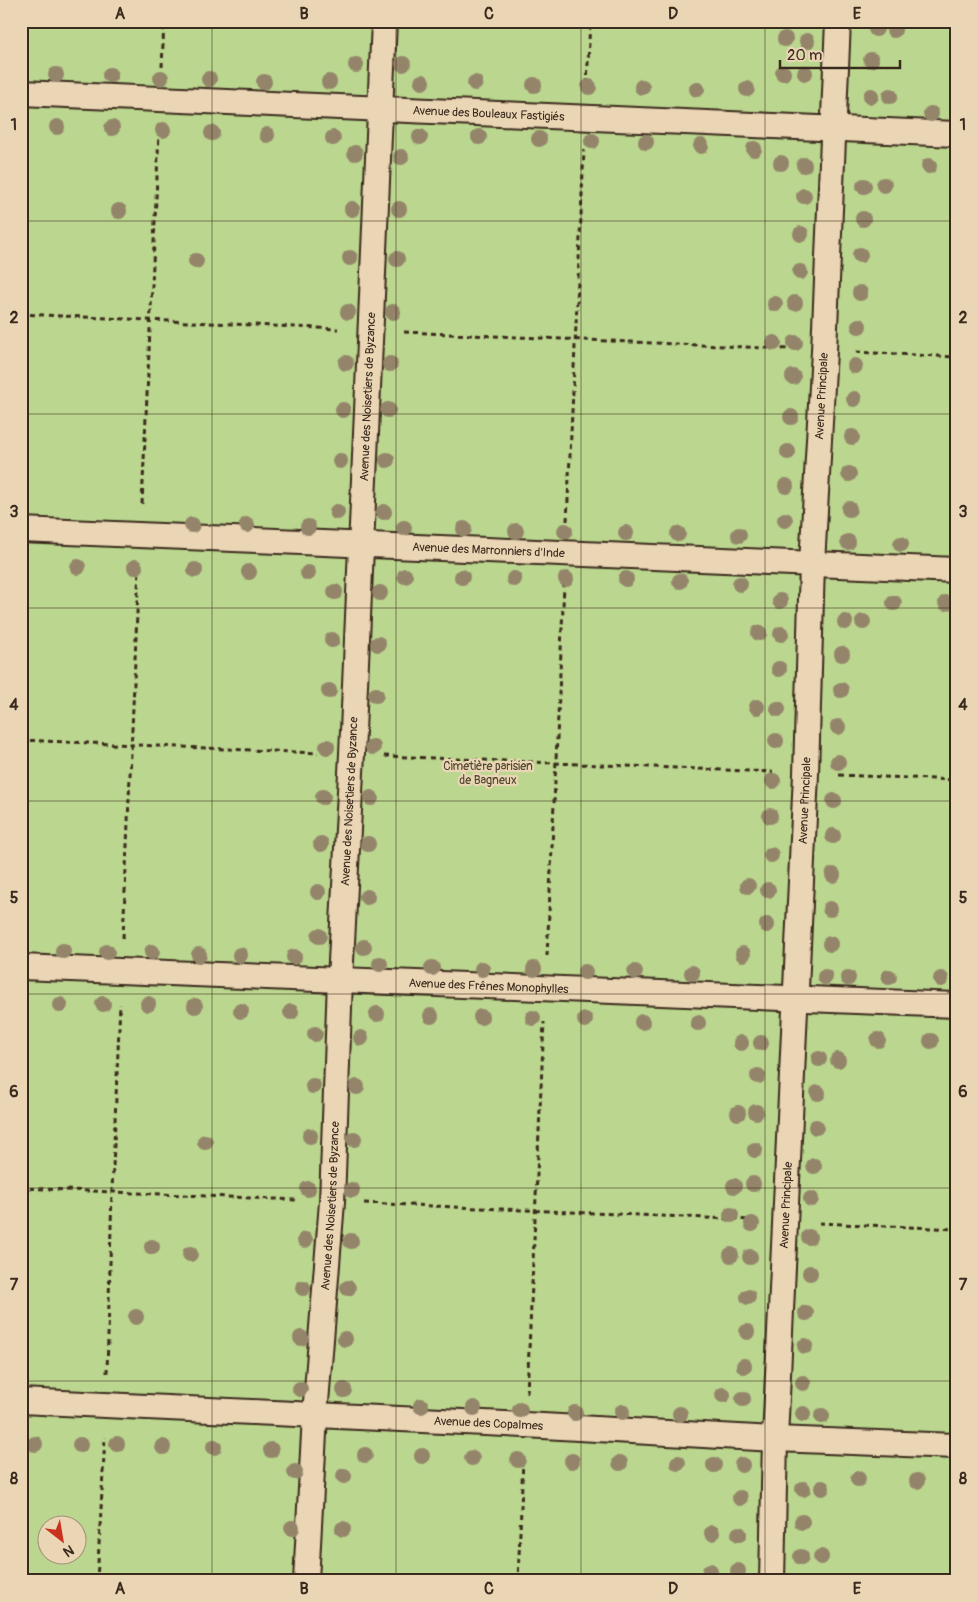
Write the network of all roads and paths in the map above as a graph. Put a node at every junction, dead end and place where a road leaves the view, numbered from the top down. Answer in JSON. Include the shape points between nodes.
{"nodes":[{"id":1,"x":164,"y":21,"type":"edge"},
{"id":2,"x":384,"y":21,"type":"edge"},
{"id":3,"x":590,"y":21,"type":"edge"},
{"id":4,"x":838,"y":21,"type":"edge"},
{"id":5,"x":21,"y":93,"type":"edge"},
{"id":6,"x":161,"y":99,"type":"junction"},
{"id":7,"x":380,"y":109,"type":"junction"},
{"id":8,"x":586,"y":118,"type":"junction"},
{"id":9,"x":834,"y":129,"type":"junction"},
{"id":10,"x":956,"y":134,"type":"edge"},
{"id":11,"x":21,"y":314,"type":"edge"},
{"id":12,"x":151,"y":320,"type":"junction"},
{"id":13,"x":370,"y":330,"type":"junction"},
{"id":14,"x":576,"y":339,"type":"junction"},
{"id":15,"x":824,"y":351,"type":"junction"},
{"id":16,"x":956,"y":357,"type":"edge"},
{"id":17,"x":21,"y":530,"type":"edge"},
{"id":18,"x":141,"y":535,"type":"junction"},
{"id":19,"x":360,"y":544,"type":"junction"},
{"id":20,"x":565,"y":553,"type":"junction"},
{"id":21,"x":812,"y":564,"type":"junction"},
{"id":22,"x":956,"y":570,"type":"edge"},
{"id":23,"x":21,"y":740,"type":"edge"},
{"id":24,"x":132,"y":745,"type":"junction"},
{"id":25,"x":352,"y":754,"type":"junction"},
{"id":26,"x":556,"y":763,"type":"junction"},
{"id":27,"x":806,"y":774,"type":"junction"},
{"id":28,"x":956,"y":780,"type":"edge"},
{"id":29,"x":21,"y":968,"type":"edge"},
{"id":30,"x":122,"y":972,"type":"junction"},
{"id":31,"x":340,"y":980,"type":"junction"},
{"id":32,"x":545,"y":988,"type":"junction"},
{"id":33,"x":797,"y":998,"type":"junction"},
{"id":34,"x":956,"y":1005,"type":"edge"},
{"id":35,"x":21,"y":1188,"type":"edge"},
{"id":36,"x":112,"y":1191,"type":"junction"},
{"id":37,"x":332,"y":1202,"type":"junction"},
{"id":38,"x":536,"y":1210,"type":"junction"},
{"id":39,"x":786,"y":1221,"type":"junction"},
{"id":40,"x":956,"y":1229,"type":"edge"},
{"id":41,"x":21,"y":1401,"type":"edge"},
{"id":42,"x":106,"y":1405,"type":"junction"},
{"id":43,"x":315,"y":1415,"type":"junction"},
{"id":44,"x":525,"y":1425,"type":"junction"},
{"id":45,"x":775,"y":1439,"type":"junction"},
{"id":46,"x":956,"y":1446,"type":"edge"},
{"id":47,"x":97,"y":1581,"type":"edge"},
{"id":48,"x":306,"y":1581,"type":"edge"},
{"id":49,"x":518,"y":1581,"type":"edge"},
{"id":50,"x":772,"y":1581,"type":"edge"}],
"edges":[{"from":1,"to":6,"type":"path"},
{"from":2,"to":7,"type":"lane","name":"Avenue des Noisetiers de Byzance"},
{"from":3,"to":8,"type":"path"},
{"from":4,"to":9,"type":"lane","name":"Avenue Principale"},
{"from":5,"to":6,"type":"lane","name":"Avenue des Bouleaux Fastigiés"},
{"from":6,"to":7,"type":"lane","name":"Avenue des Bouleaux Fastigiés"},
{"from":6,"to":12,"type":"path"},
{"from":7,"to":8,"type":"lane","name":"Avenue des Bouleaux Fastigiés"},
{"from":7,"to":13,"type":"lane","name":"Avenue des Noisetiers de Byzance"},
{"from":8,"to":9,"type":"lane","name":"Avenue des Bouleaux Fastigiés"},
{"from":8,"to":14,"type":"path"},
{"from":9,"to":10,"type":"lane","name":"Avenue des Bouleaux Fastigiés"},
{"from":9,"to":15,"type":"lane","name":"Avenue Principale"},
{"from":11,"to":12,"type":"path"},
{"from":12,"to":13,"type":"path"},
{"from":12,"to":18,"type":"path"},
{"from":13,"to":14,"type":"path"},
{"from":13,"to":19,"type":"lane","name":"Avenue des Noisetiers de Byzance"},
{"from":14,"to":15,"type":"path"},
{"from":14,"to":20,"type":"path"},
{"from":15,"to":16,"type":"path"},
{"from":15,"to":21,"type":"lane","name":"Avenue Principale"},
{"from":17,"to":18,"type":"lane","name":"Avenue des Marronniers d'Inde"},
{"from":18,"to":19,"type":"lane","name":"Avenue des Marronniers d'Inde"},
{"from":18,"to":24,"type":"path"},
{"from":19,"to":20,"type":"lane","name":"Avenue des Marronniers d'Inde"},
{"from":19,"to":25,"type":"lane","name":"Avenue des Noisetiers de Byzance"},
{"from":20,"to":21,"type":"lane","name":"Avenue des Marronniers d'Inde"},
{"from":20,"to":26,"type":"path"},
{"from":21,"to":22,"type":"lane","name":"Avenue des Marronniers d'Inde"},
{"from":21,"to":27,"type":"lane","name":"Avenue Principale"},
{"from":23,"to":24,"type":"path"},
{"from":24,"to":25,"type":"path"},
{"from":24,"to":30,"type":"path"},
{"from":25,"to":26,"type":"path"},
{"from":25,"to":31,"type":"lane","name":"Avenue des Noisetiers de Byzance"},
{"from":26,"to":27,"type":"path"},
{"from":26,"to":32,"type":"path"},
{"from":27,"to":28,"type":"path"},
{"from":27,"to":33,"type":"lane","name":"Avenue Principale"},
{"from":29,"to":30,"type":"lane","name":"Avenue des Frênes Monophylles"},
{"from":30,"to":31,"type":"lane","name":"Avenue des Frênes Monophylles"},
{"from":30,"to":36,"type":"path"},
{"from":31,"to":32,"type":"lane","name":"Avenue des Frênes Monophylles"},
{"from":31,"to":37,"type":"lane","name":"Avenue des Noisetiers de Byzance"},
{"from":32,"to":33,"type":"lane","name":"Avenue des Frênes Monophylles"},
{"from":32,"to":38,"type":"path"},
{"from":33,"to":34,"type":"lane","name":"Avenue des Frênes Monophylles"},
{"from":33,"to":39,"type":"lane","name":"Avenue Principale"},
{"from":35,"to":36,"type":"path"},
{"from":36,"to":37,"type":"path"},
{"from":36,"to":42,"type":"path"},
{"from":37,"to":38,"type":"path"},
{"from":37,"to":43,"type":"lane","name":"Avenue des Noisetiers de Byzance"},
{"from":38,"to":39,"type":"path"},
{"from":38,"to":44,"type":"path"},
{"from":39,"to":40,"type":"path"},
{"from":39,"to":45,"type":"lane","name":"Avenue Principale"},
{"from":41,"to":42,"type":"lane","name":"Avenue des Copalmes"},
{"from":42,"to":43,"type":"lane","name":"Avenue des Copalmes"},
{"from":42,"to":47,"type":"path"},
{"from":43,"to":44,"type":"lane","name":"Avenue des Copalmes"},
{"from":43,"to":48,"type":"lane","name":"Avenue des Noisetiers de Byzance"},
{"from":44,"to":45,"type":"lane","name":"Avenue des Copalmes"},
{"from":44,"to":49,"type":"path"},
{"from":45,"to":46,"type":"lane","name":"Avenue des Copalmes"},
{"from":45,"to":50,"type":"lane","name":"Avenue Principale"}]}
